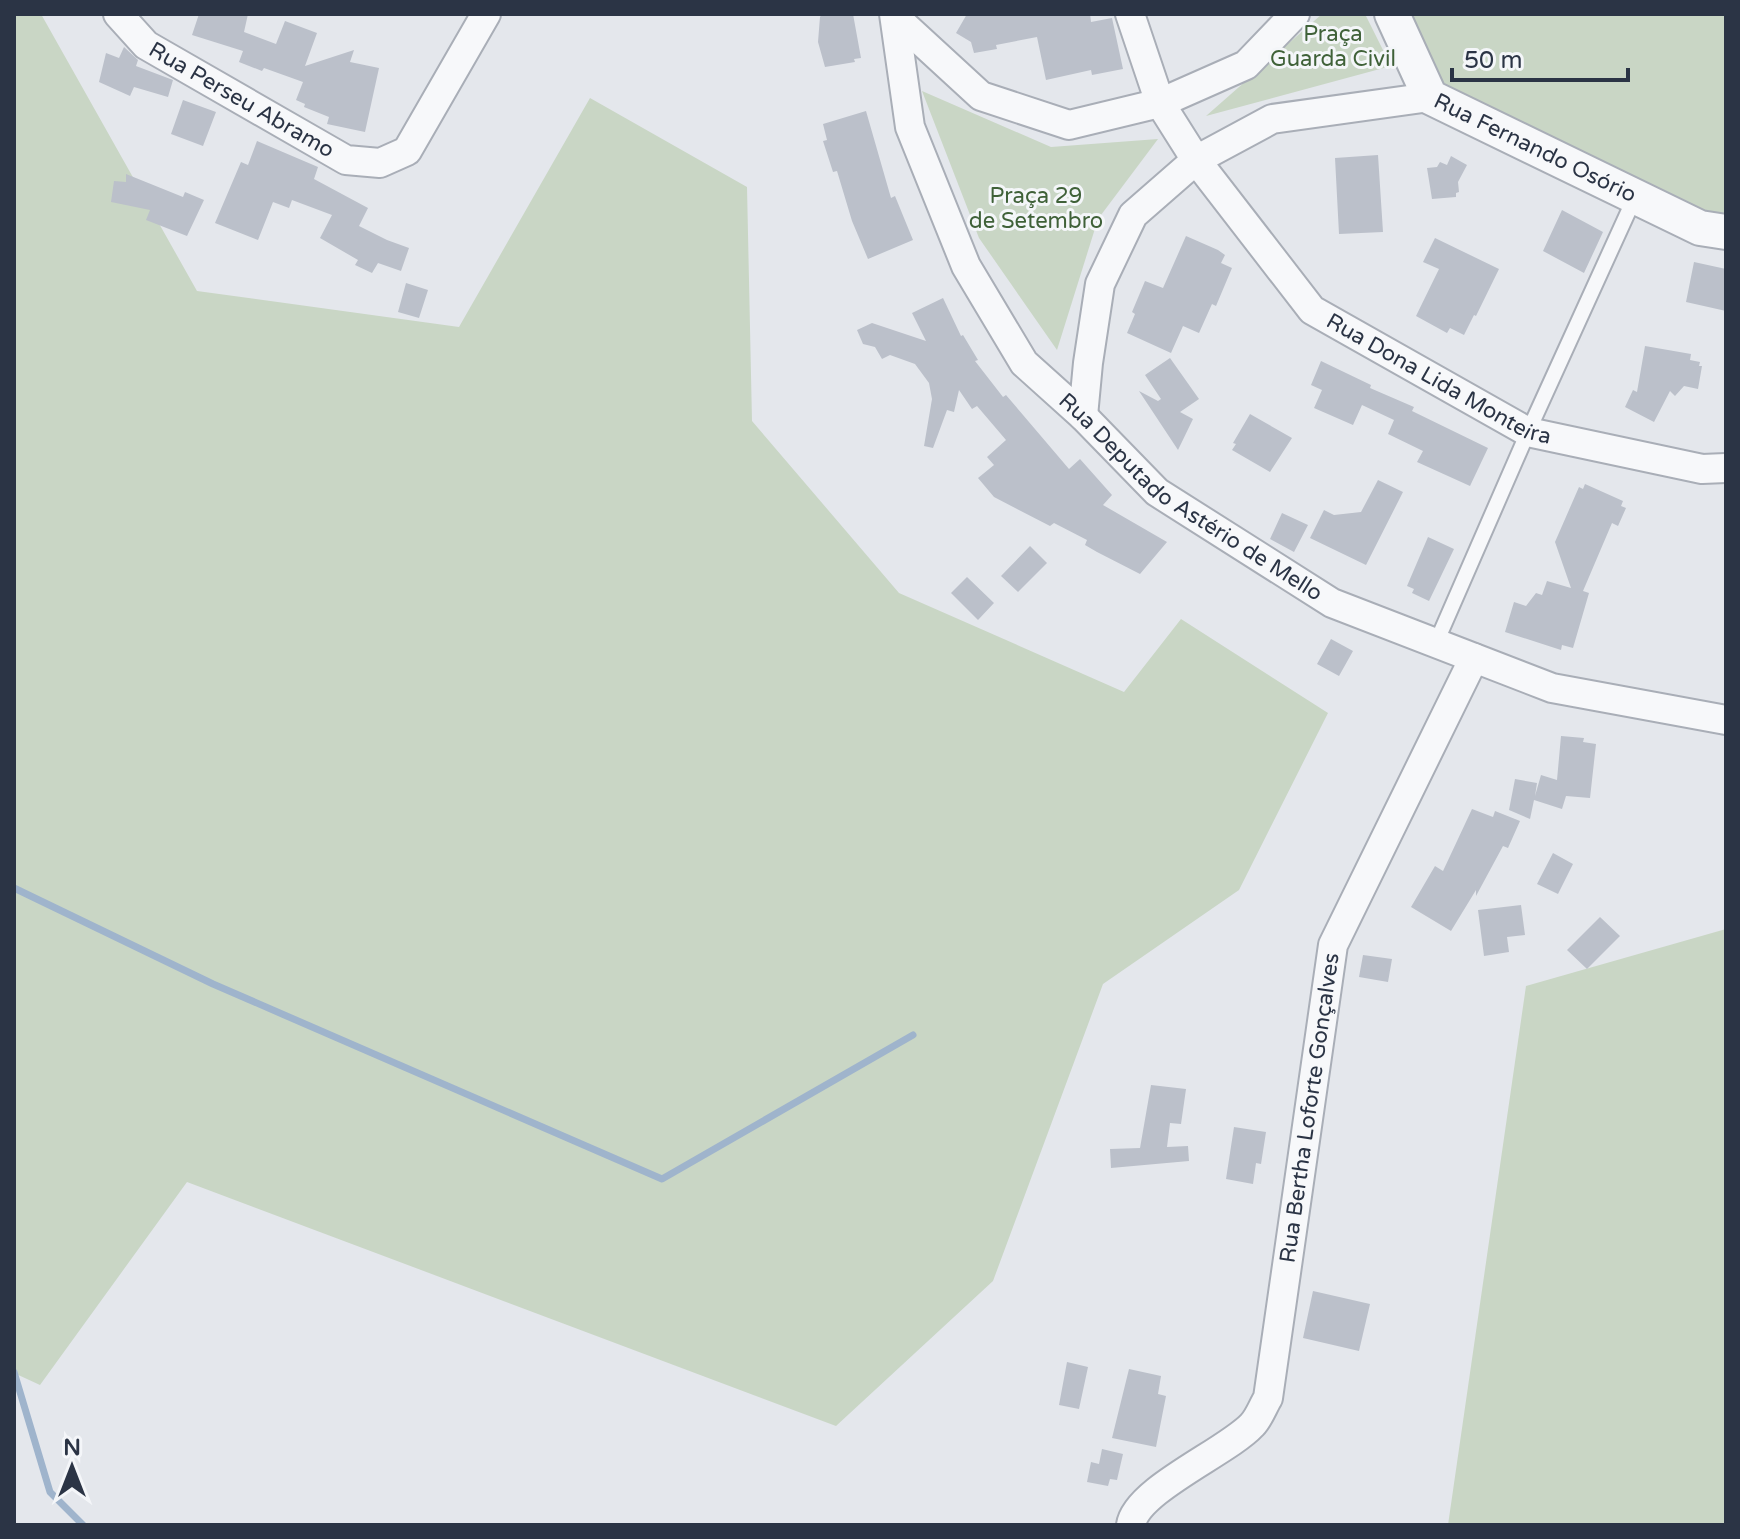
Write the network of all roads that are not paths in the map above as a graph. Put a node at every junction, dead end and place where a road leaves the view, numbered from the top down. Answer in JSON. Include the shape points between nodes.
{"nodes":[{"id":1,"x":118,"y":14,"type":"edge"},
{"id":2,"x":486,"y":14,"type":"edge"},
{"id":3,"x":1130,"y":14,"type":"edge"},
{"id":4,"x":1295,"y":14,"type":"edge"},
{"id":5,"x":1392,"y":14,"type":"edge"},
{"id":6,"x":895,"y":16,"type":"edge"},
{"id":7,"x":1430,"y":97,"type":"junction"},
{"id":8,"x":1160,"y":103,"type":"junction"},
{"id":9,"x":1196,"y":160,"type":"junction"},
{"id":10,"x":1636,"y":197,"type":"junction"},
{"id":11,"x":1726,"y":232,"type":"edge"},
{"id":12,"x":1083,"y":416,"type":"junction"},
{"id":13,"x":1528,"y":432,"type":"junction"},
{"id":14,"x":1726,"y":468,"type":"edge"},
{"id":15,"x":1436,"y":643,"type":"junction"},
{"id":16,"x":1474,"y":658,"type":"junction"},
{"id":17,"x":1726,"y":720,"type":"edge"},
{"id":18,"x":1131,"y":1525,"type":"edge"}],
"edges":[{"from":1,"to":2,"type":"street","name":"Rua Perseu Abramo","via":[[146,45],[346,160],[380,163],[407,151]]},
{"from":3,"to":8,"type":"street","name":"Rua Dona Lida Monteira"},
{"from":4,"to":8,"type":"street","via":[[1246,65]]},
{"from":5,"to":7,"type":"street","name":"Rua Fernando Osório"},
{"from":6,"to":8,"type":"street","via":[[981,96],[1069,125]]},
{"from":6,"to":12,"type":"street","name":"Rua Deputado Astério de Mello","via":[[910,127],[966,266],[1024,363]]},
{"from":7,"to":9,"type":"street","via":[[1272,119]]},
{"from":7,"to":10,"type":"street","name":"Rua Fernando Osório"},
{"from":8,"to":9,"type":"street","name":"Rua Dona Lida Monteira"},
{"from":9,"to":12,"type":"street","via":[[1133,215],[1100,284]]},
{"from":9,"to":13,"type":"street","name":"Rua Dona Lida Monteira","via":[[1312,310]]},
{"from":10,"to":11,"type":"street","name":"Rua Fernando Osório","via":[[1700,228]]},
{"from":10,"to":13,"type":"lane"},
{"from":12,"to":15,"type":"street","name":"Rua Deputado Astério de Mello","via":[[1157,492],[1332,603]]},
{"from":13,"to":14,"type":"street","name":"Rua Dona Lida Monteira","via":[[1702,469]]},
{"from":13,"to":15,"type":"lane"},
{"from":15,"to":16,"type":"street","name":"Rua Deputado Astério de Mello"},
{"from":16,"to":17,"type":"street","name":"Rua Deputado Astério de Mello","via":[[1552,688]]},
{"from":16,"to":18,"type":"street","name":"Rua Bertha Loforte Gonçalves","via":[[1333,945],[1268,1398],[1253,1425],[1150,1497]]}]}
